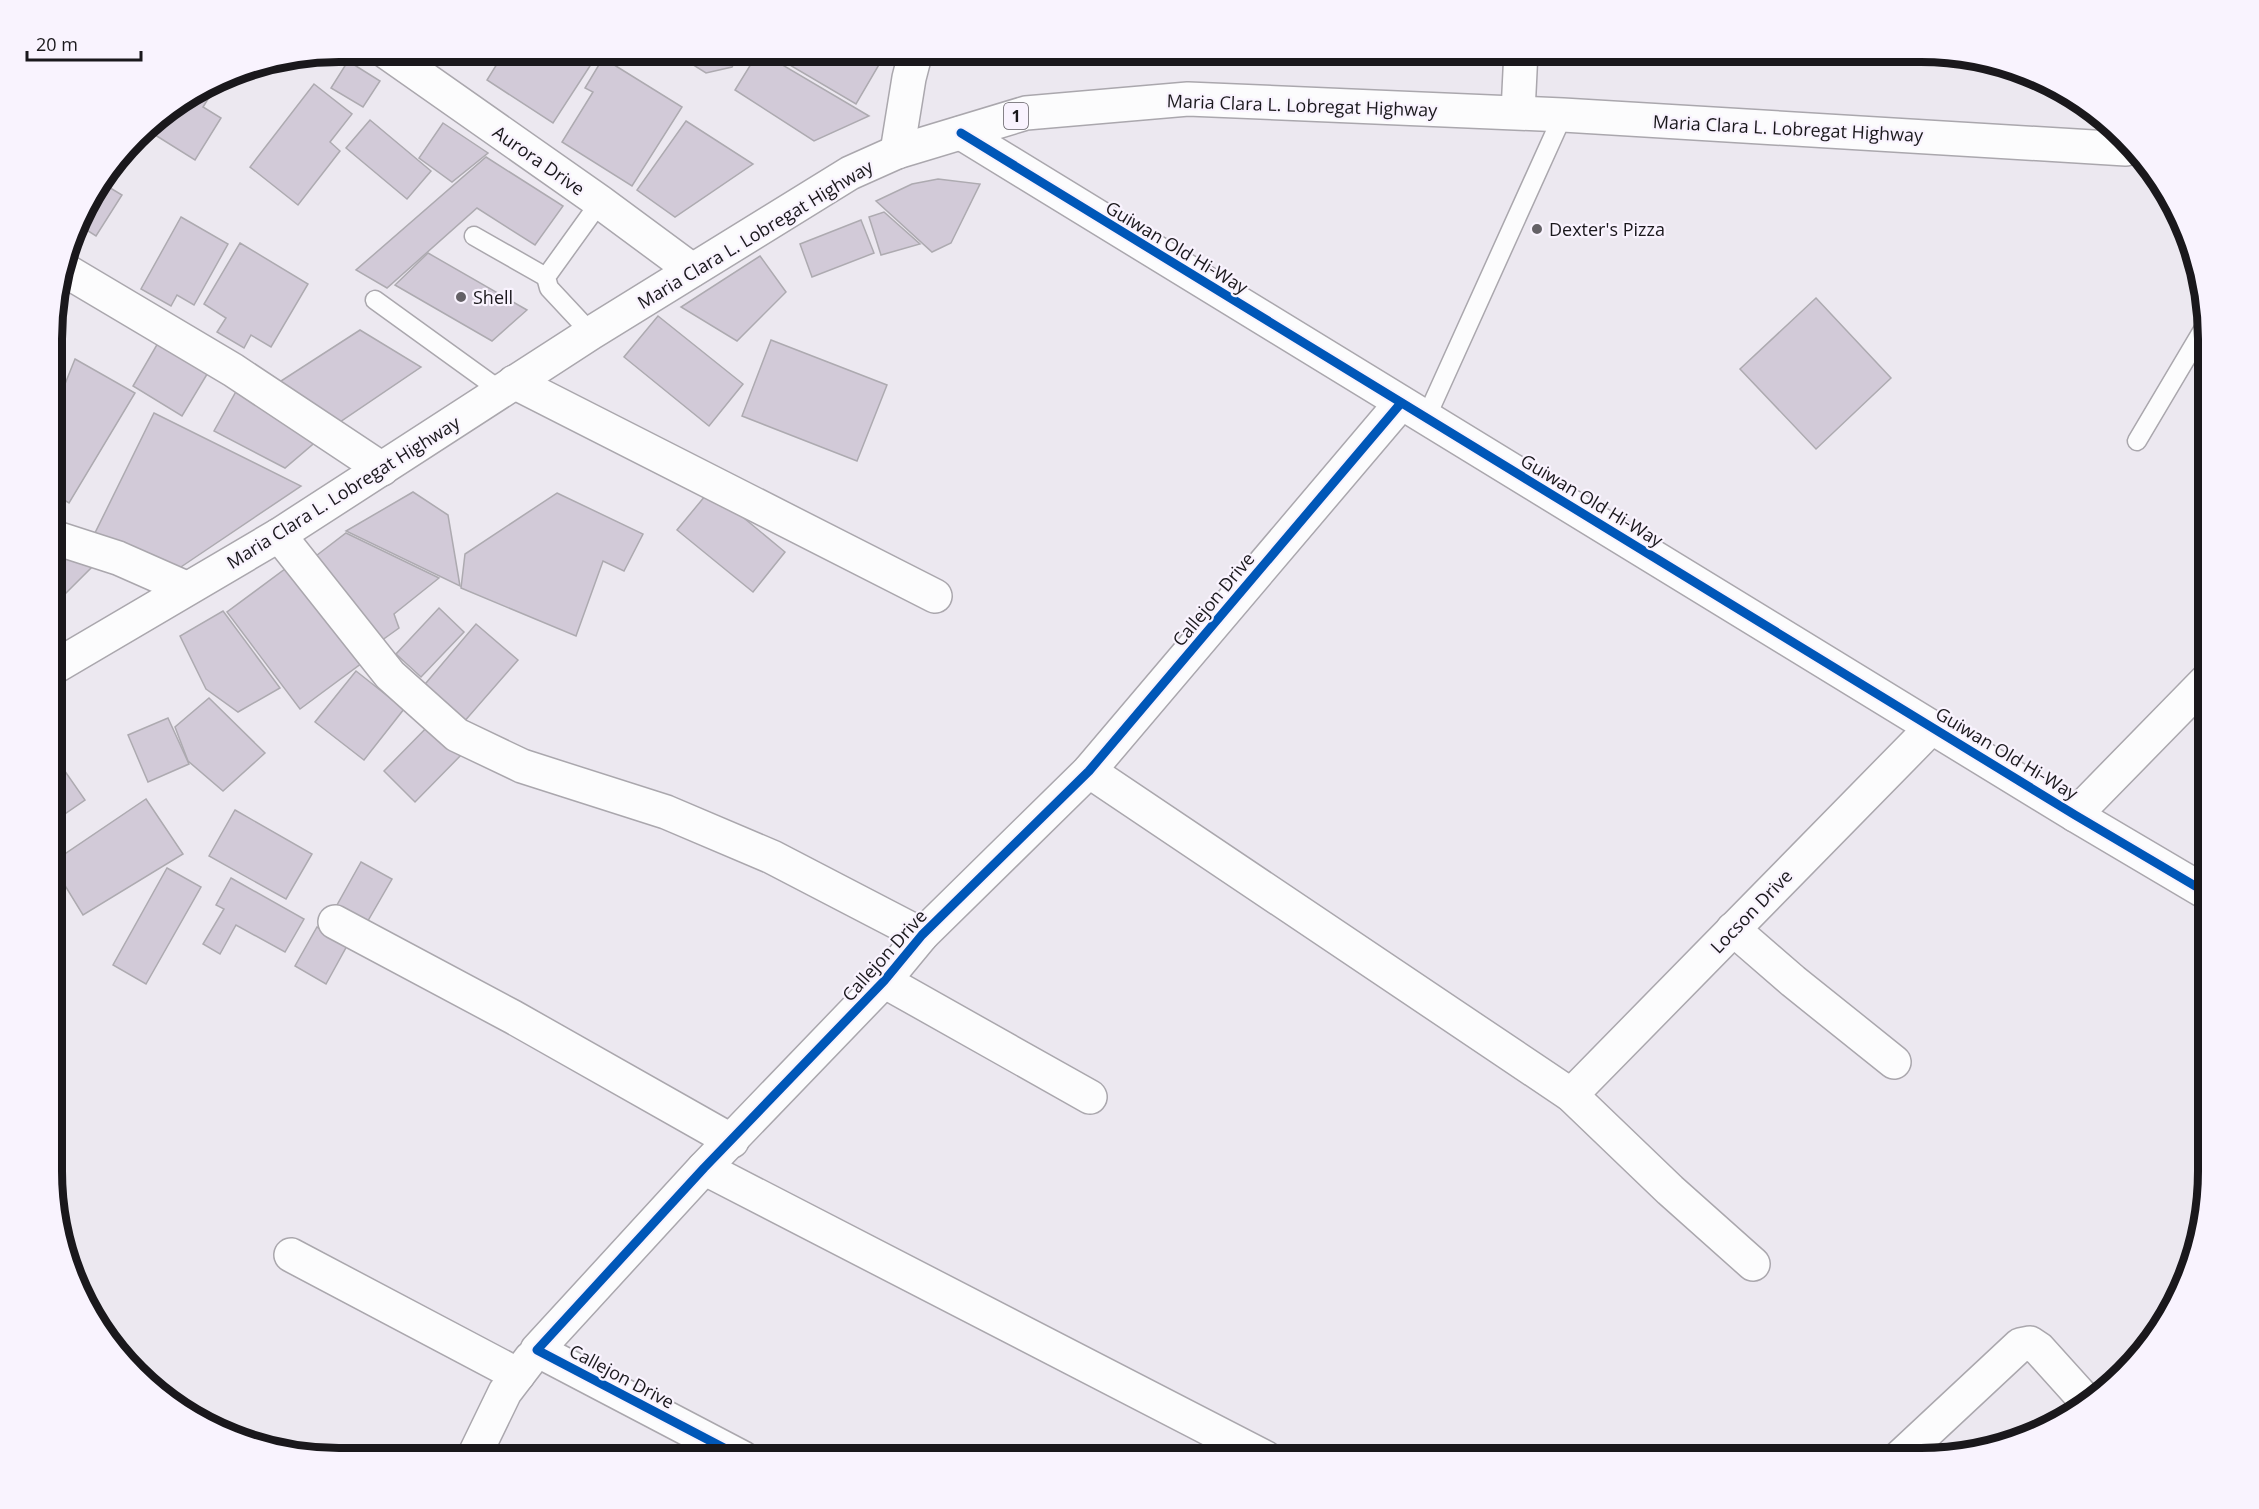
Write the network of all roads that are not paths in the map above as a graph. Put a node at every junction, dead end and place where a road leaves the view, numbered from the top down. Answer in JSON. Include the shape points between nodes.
{"nodes":[{"id":1,"x":401,"y":62,"type":"edge"},
{"id":2,"x":913,"y":62,"type":"edge"},
{"id":3,"x":1520,"y":62,"type":"edge"},
{"id":4,"x":1518,"y":112,"type":"junction"},
{"id":5,"x":1563,"y":115,"type":"junction"},
{"id":6,"x":961,"y":133,"type":"junction"},
{"id":7,"x":2122,"y":149,"type":"edge"},
{"id":8,"x":897,"y":152,"type":"junction"},
{"id":9,"x":600,"y":202,"type":"junction"},
{"id":10,"x":474,"y":236,"type":"dead end"},
{"id":11,"x":692,"y":270,"type":"junction"},
{"id":12,"x":69,"y":274,"type":"edge"},
{"id":13,"x":546,"y":277,"type":"junction"},
{"id":14,"x":375,"y":300,"type":"dead end"},
{"id":15,"x":591,"y":333,"type":"junction"},
{"id":16,"x":2198,"y":338,"type":"edge"},
{"id":17,"x":508,"y":387,"type":"junction"},
{"id":18,"x":1414,"y":411,"type":"junction"},
{"id":19,"x":2137,"y":441,"type":"dead end"},
{"id":20,"x":382,"y":469,"type":"junction"},
{"id":21,"x":279,"y":535,"type":"junction"},
{"id":22,"x":62,"y":540,"type":"edge"},
{"id":23,"x":186,"y":588,"type":"junction"},
{"id":24,"x":935,"y":596,"type":"dead end"},
{"id":25,"x":62,"y":663,"type":"edge"},
{"id":26,"x":2198,"y":689,"type":"edge"},
{"id":27,"x":1932,"y":727,"type":"junction"},
{"id":28,"x":1089,"y":771,"type":"junction"},
{"id":29,"x":2075,"y":815,"type":"junction"},
{"id":30,"x":2198,"y":888,"type":"edge"},
{"id":31,"x":335,"y":922,"type":"dead end"},
{"id":32,"x":1733,"y":929,"type":"junction"},
{"id":33,"x":922,"y":935,"type":"junction"},
{"id":34,"x":884,"y":981,"type":"junction"},
{"id":35,"x":1894,"y":1062,"type":"dead end"},
{"id":36,"x":1571,"y":1095,"type":"junction"},
{"id":37,"x":1090,"y":1097,"type":"dead end"},
{"id":38,"x":732,"y":1141,"type":"junction"},
{"id":39,"x":704,"y":1168,"type":"junction"},
{"id":40,"x":291,"y":1256,"type":"dead end"},
{"id":41,"x":1753,"y":1264,"type":"dead end"},
{"id":42,"x":528,"y":1362,"type":"junction"},
{"id":43,"x":2081,"y":1396,"type":"edge"},
{"id":44,"x":477,"y":1448,"type":"edge"},
{"id":45,"x":720,"y":1448,"type":"edge"},
{"id":46,"x":1247,"y":1448,"type":"edge"},
{"id":47,"x":1910,"y":1448,"type":"edge"}],
"edges":[{"from":1,"to":9,"type":"main road","name":"Aurora Drive"},
{"from":2,"to":8,"type":"main road"},
{"from":3,"to":4,"type":"main road"},
{"from":4,"to":5,"type":"main road","name":"Maria Clara L. Lobregat Highway","number":"1"},
{"from":4,"to":6,"type":"main road","name":"Maria Clara L. Lobregat Highway","number":"1","via":[[1188,99],[1026,113]]},
{"from":5,"to":7,"type":"main road","name":"Maria Clara L. Lobregat Highway","number":"1"},
{"from":5,"to":18,"type":"lane"},
{"from":6,"to":8,"type":"main road","name":"Maria Clara L. Lobregat Highway","number":"1"},
{"from":6,"to":18,"type":"main road","name":"Guiwan Old Hi-Way"},
{"from":8,"to":11,"type":"main road","name":"Maria Clara L. Lobregat Highway","number":"1","via":[[850,173]]},
{"from":9,"to":11,"type":"main road","name":"Aurora Drive"},
{"from":9,"to":13,"type":"lane"},
{"from":10,"to":13,"type":"lane"},
{"from":11,"to":15,"type":"main road","name":"Maria Clara L. Lobregat Highway","number":"1"},
{"from":12,"to":20,"type":"main road","via":[[233,370]]},
{"from":13,"to":15,"type":"lane","via":[[549,288]]},
{"from":14,"to":17,"type":"lane"},
{"from":15,"to":17,"type":"main road","name":"Maria Clara L. Lobregat Highway","number":"1"},
{"from":16,"to":19,"type":"lane"},
{"from":17,"to":20,"type":"main road","name":"Maria Clara L. Lobregat Highway","number":"1"},
{"from":17,"to":24,"type":"main road"},
{"from":18,"to":27,"type":"main road","name":"Guiwan Old Hi-Way"},
{"from":18,"to":28,"type":"main road","name":"Callejon Drive"},
{"from":20,"to":21,"type":"main road","name":"Maria Clara L. Lobregat Highway","number":"1"},
{"from":21,"to":23,"type":"main road","name":"Maria Clara L. Lobregat Highway","number":"1"},
{"from":21,"to":33,"type":"main road","via":[[390,675],[457,735],[522,766],[666,812],[772,857]]},
{"from":22,"to":23,"type":"main road","via":[[118,558]]},
{"from":23,"to":25,"type":"main road","name":"Maria Clara L. Lobregat Highway","number":"1"},
{"from":26,"to":29,"type":"main road"},
{"from":27,"to":29,"type":"main road","name":"Guiwan Old Hi-Way"},
{"from":27,"to":32,"type":"main road","name":"Locson Drive"},
{"from":28,"to":33,"type":"main road","name":"Callejon Drive"},
{"from":28,"to":36,"type":"main road"},
{"from":29,"to":30,"type":"main road","name":"Guiwan Old Hi-Way"},
{"from":31,"to":38,"type":"main road"},
{"from":32,"to":35,"type":"main road"},
{"from":32,"to":36,"type":"main road","name":"Locson Drive"},
{"from":33,"to":34,"type":"main road","name":"Callejon Drive"},
{"from":34,"to":37,"type":"main road"},
{"from":34,"to":38,"type":"main road","name":"Callejon Drive"},
{"from":36,"to":41,"type":"main road"},
{"from":38,"to":39,"type":"main road","name":"Callejon Drive"},
{"from":39,"to":42,"type":"main road","name":"Callejon Drive"},
{"from":39,"to":46,"type":"main road"},
{"from":40,"to":42,"type":"main road"},
{"from":42,"to":44,"type":"main road","via":[[505,1392]]},
{"from":42,"to":45,"type":"main road","name":"Callejon Drive"},
{"from":43,"to":47,"type":"main road","via":[[2039,1349],[2030,1343],[2020,1345]]}]}
